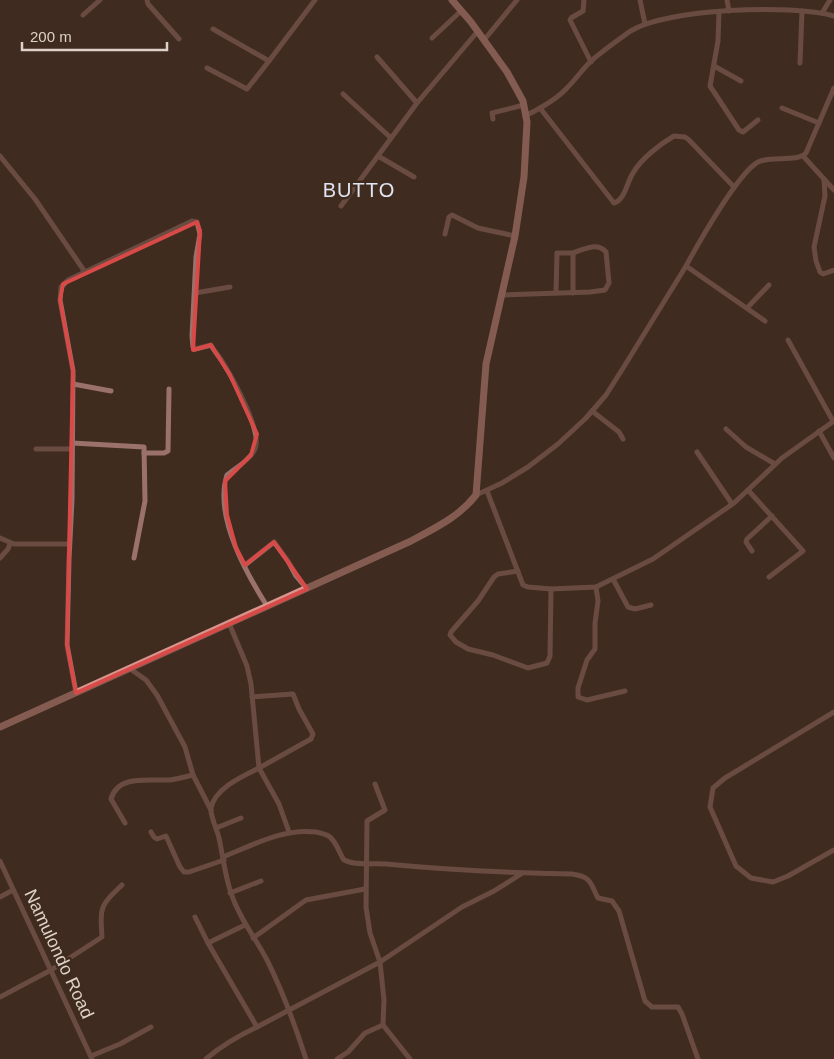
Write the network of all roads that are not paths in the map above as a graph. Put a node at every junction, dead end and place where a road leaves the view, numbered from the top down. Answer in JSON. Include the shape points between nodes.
{"nodes":[{"id":1,"x":100,"y":0,"type":"edge"},
{"id":2,"x":147,"y":0,"type":"edge"},
{"id":3,"x":315,"y":0,"type":"edge"},
{"id":4,"x":452,"y":0,"type":"edge"},
{"id":5,"x":517,"y":0,"type":"edge"},
{"id":6,"x":584,"y":0,"type":"edge"},
{"id":7,"x":640,"y":0,"type":"edge"},
{"id":8,"x":727,"y":0,"type":"edge"},
{"id":9,"x":830,"y":0,"type":"edge"},
{"id":10,"x":461,"y":11,"type":"junction"},
{"id":11,"x":729,"y":11,"type":"junction"},
{"id":12,"x":802,"y":11,"type":"junction"},
{"id":13,"x":719,"y":12,"type":"junction"},
{"id":14,"x":822,"y":13,"type":"junction"},
{"id":15,"x":84,"y":15,"type":"dead end"},
{"id":16,"x":834,"y":16,"type":"edge"},
{"id":17,"x":645,"y":24,"type":"junction"},
{"id":18,"x":213,"y":29,"type":"dead end"},
{"id":19,"x":478,"y":31,"type":"junction"},
{"id":20,"x":432,"y":38,"type":"dead end"},
{"id":21,"x":179,"y":39,"type":"dead end"},
{"id":22,"x":484,"y":40,"type":"junction"},
{"id":23,"x":377,"y":56,"type":"dead end"},
{"id":24,"x":269,"y":61,"type":"junction"},
{"id":25,"x":590,"y":62,"type":"junction"},
{"id":26,"x":800,"y":63,"type":"dead end"},
{"id":27,"x":714,"y":66,"type":"junction"},
{"id":28,"x":207,"y":68,"type":"dead end"},
{"id":29,"x":741,"y":81,"type":"dead end"},
{"id":30,"x":834,"y":88,"type":"edge"},
{"id":31,"x":343,"y":94,"type":"dead end"},
{"id":32,"x":417,"y":103,"type":"junction"},
{"id":33,"x":524,"y":105,"type":"junction"},
{"id":34,"x":540,"y":108,"type":"junction"},
{"id":35,"x":782,"y":108,"type":"dead end"},
{"id":36,"x":527,"y":115,"type":"junction"},
{"id":37,"x":492,"y":119,"type":"dead end"},
{"id":38,"x":758,"y":120,"type":"dead end"},
{"id":39,"x":819,"y":123,"type":"junction"},
{"id":40,"x":391,"y":138,"type":"junction"},
{"id":41,"x":0,"y":156,"type":"edge"},
{"id":42,"x":378,"y":156,"type":"junction"},
{"id":43,"x":802,"y":156,"type":"junction"},
{"id":44,"x":414,"y":177,"type":"dead end"},
{"id":45,"x":824,"y":179,"type":"junction"},
{"id":46,"x":734,"y":187,"type":"junction"},
{"id":47,"x":834,"y":190,"type":"edge"},
{"id":48,"x":341,"y":206,"type":"dead end"},
{"id":49,"x":445,"y":234,"type":"dead end"},
{"id":50,"x":515,"y":236,"type":"junction"},
{"id":51,"x":573,"y":253,"type":"junction"},
{"id":52,"x":686,"y":266,"type":"junction"},
{"id":53,"x":834,"y":270,"type":"edge"},
{"id":54,"x":85,"y":272,"type":"junction"},
{"id":55,"x":769,"y":286,"type":"dead end"},
{"id":56,"x":230,"y":287,"type":"dead end"},
{"id":57,"x":195,"y":293,"type":"junction"},
{"id":58,"x":556,"y":293,"type":"junction"},
{"id":59,"x":573,"y":293,"type":"junction"},
{"id":60,"x":502,"y":296,"type":"junction"},
{"id":61,"x":747,"y":308,"type":"junction"},
{"id":62,"x":765,"y":321,"type":"dead end"},
{"id":63,"x":788,"y":340,"type":"dead end"},
{"id":64,"x":73,"y":384,"type":"junction"},
{"id":65,"x":169,"y":389,"type":"dead end"},
{"id":66,"x":112,"y":391,"type":"dead end"},
{"id":67,"x":592,"y":411,"type":"junction"},
{"id":68,"x":834,"y":421,"type":"edge"},
{"id":69,"x":726,"y":429,"type":"dead end"},
{"id":70,"x":820,"y":431,"type":"junction"},
{"id":71,"x":623,"y":439,"type":"dead end"},
{"id":72,"x":72,"y":446,"type":"junction"},
{"id":73,"x":36,"y":449,"type":"dead end"},
{"id":74,"x":696,"y":452,"type":"dead end"},
{"id":75,"x":144,"y":454,"type":"junction"},
{"id":76,"x":834,"y":458,"type":"edge"},
{"id":77,"x":775,"y":464,"type":"junction"},
{"id":78,"x":748,"y":490,"type":"junction"},
{"id":79,"x":487,"y":491,"type":"junction"},
{"id":80,"x":476,"y":495,"type":"junction"},
{"id":81,"x":732,"y":504,"type":"junction"},
{"id":82,"x":772,"y":516,"type":"junction"},
{"id":83,"x":0,"y":538,"type":"edge"},
{"id":84,"x":10,"y":544,"type":"junction"},
{"id":85,"x":70,"y":544,"type":"junction"},
{"id":86,"x":752,"y":551,"type":"dead end"},
{"id":87,"x":0,"y":558,"type":"edge"},
{"id":88,"x":134,"y":558,"type":"dead end"},
{"id":89,"x":244,"y":565,"type":"junction"},
{"id":90,"x":518,"y":571,"type":"junction"},
{"id":91,"x":769,"y":576,"type":"dead end"},
{"id":92,"x":613,"y":579,"type":"junction"},
{"id":93,"x":596,"y":587,"type":"junction"},
{"id":94,"x":307,"y":588,"type":"junction"},
{"id":95,"x":551,"y":589,"type":"junction"},
{"id":96,"x":651,"y":605,"type":"dead end"},
{"id":97,"x":267,"y":606,"type":"junction"},
{"id":98,"x":229,"y":624,"type":"junction"},
{"id":99,"x":129,"y":668,"type":"junction"},
{"id":100,"x":625,"y":691,"type":"dead end"},
{"id":101,"x":76,"y":693,"type":"junction"},
{"id":102,"x":252,"y":697,"type":"junction"},
{"id":103,"x":834,"y":712,"type":"edge"},
{"id":104,"x":0,"y":727,"type":"edge"},
{"id":105,"x":259,"y":768,"type":"junction"},
{"id":106,"x":193,"y":775,"type":"junction"},
{"id":107,"x":375,"y":784,"type":"dead end"},
{"id":108,"x":211,"y":810,"type":"junction"},
{"id":109,"x":241,"y":818,"type":"dead end"},
{"id":110,"x":125,"y":823,"type":"dead end"},
{"id":111,"x":216,"y":828,"type":"junction"},
{"id":112,"x":151,"y":832,"type":"dead end"},
{"id":113,"x":289,"y":832,"type":"junction"},
{"id":114,"x":834,"y":850,"type":"edge"},
{"id":115,"x":224,"y":858,"type":"junction"},
{"id":116,"x":1,"y":863,"type":"edge"},
{"id":117,"x":365,"y":863,"type":"junction"},
{"id":118,"x":522,"y":874,"type":"junction"},
{"id":119,"x":261,"y":881,"type":"dead end"},
{"id":120,"x":122,"y":886,"type":"dead end"},
{"id":121,"x":365,"y":889,"type":"junction"},
{"id":122,"x":14,"y":890,"type":"junction"},
{"id":123,"x":230,"y":893,"type":"junction"},
{"id":124,"x":0,"y":897,"type":"edge"},
{"id":125,"x":195,"y":917,"type":"dead end"},
{"id":126,"x":246,"y":925,"type":"junction"},
{"id":127,"x":254,"y":938,"type":"junction"},
{"id":128,"x":208,"y":943,"type":"junction"},
{"id":129,"x":380,"y":962,"type":"junction"},
{"id":130,"x":51,"y":970,"type":"junction"},
{"id":131,"x":0,"y":996,"type":"edge"},
{"id":132,"x":289,"y":1010,"type":"junction"},
{"id":133,"x":383,"y":1025,"type":"junction"},
{"id":134,"x":151,"y":1027,"type":"dead end"},
{"id":135,"x":257,"y":1027,"type":"junction"},
{"id":136,"x":92,"y":1058,"type":"edge"},
{"id":137,"x":206,"y":1059,"type":"edge"},
{"id":138,"x":306,"y":1059,"type":"edge"},
{"id":139,"x":337,"y":1059,"type":"edge"},
{"id":140,"x":410,"y":1059,"type":"edge"},
{"id":141,"x":698,"y":1059,"type":"edge"}],
"edges":[{"from":1,"to":15,"type":"street"},
{"from":2,"to":21,"type":"street"},
{"from":3,"to":24,"type":"street"},
{"from":4,"to":10,"type":"street"},
{"from":5,"to":22,"type":"street"},
{"from":6,"to":25,"type":"street","via":[[583,11],[570,20]]},
{"from":7,"to":17,"type":"street"},
{"from":8,"to":11,"type":"street"},
{"from":9,"to":14,"type":"street"},
{"from":10,"to":19,"type":"street"},
{"from":10,"to":20,"type":"street"},
{"from":11,"to":12,"type":"street"},
{"from":11,"to":13,"type":"street"},
{"from":12,"to":14,"type":"street"},
{"from":12,"to":26,"type":"street"},
{"from":13,"to":17,"type":"street"},
{"from":13,"to":27,"type":"street"},
{"from":14,"to":16,"type":"street"},
{"from":17,"to":25,"type":"street"},
{"from":18,"to":24,"type":"street"},
{"from":19,"to":22,"type":"street"},
{"from":19,"to":32,"type":"street"},
{"from":22,"to":33,"type":"street","via":[[507,72]]},
{"from":23,"to":32,"type":"street"},
{"from":24,"to":28,"type":"street","via":[[247,89]]},
{"from":25,"to":34,"type":"street","via":[[566,89]]},
{"from":27,"to":29,"type":"street"},
{"from":27,"to":38,"type":"street","via":[[710,86],[739,130],[743,132]]},
{"from":30,"to":39,"type":"street"},
{"from":31,"to":40,"type":"street"},
{"from":32,"to":40,"type":"street"},
{"from":33,"to":36,"type":"street"},
{"from":33,"to":37,"type":"street","via":[[492,113]]},
{"from":34,"to":36,"type":"street"},
{"from":34,"to":46,"type":"street","via":[[614,203],[620,200],[639,166],[674,136],[689,140]]},
{"from":35,"to":39,"type":"street"},
{"from":36,"to":50,"type":"street","via":[[527,149]]},
{"from":39,"to":43,"type":"street"},
{"from":40,"to":42,"type":"street"},
{"from":41,"to":54,"type":"street","via":[[35,199]]},
{"from":42,"to":44,"type":"street"},
{"from":42,"to":48,"type":"street"},
{"from":43,"to":45,"type":"street"},
{"from":43,"to":46,"type":"street","via":[[758,162]]},
{"from":45,"to":47,"type":"street"},
{"from":45,"to":53,"type":"street","via":[[825,196],[814,255],[820,272]]},
{"from":46,"to":52,"type":"street"},
{"from":49,"to":50,"type":"street","via":[[452,215],[478,228]]},
{"from":50,"to":60,"type":"street"},
{"from":51,"to":58,"type":"street","via":[[556,253]]},
{"from":51,"to":59,"type":"street"},
{"from":51,"to":59,"type":"street","via":[[593,247],[604,249],[608,283],[605,290]]},
{"from":52,"to":61,"type":"street"},
{"from":52,"to":67,"type":"street","via":[[642,340]]},
{"from":54,"to":57,"type":"street","via":[[195,221],[200,231]]},
{"from":54,"to":64,"type":"street","via":[[64,282],[60,292],[73,365]]},
{"from":55,"to":61,"type":"street"},
{"from":56,"to":57,"type":"street"},
{"from":57,"to":89,"type":"street","via":[[193,349],[211,345],[230,375],[257,434],[251,455],[227,475],[224,498],[229,528]]},
{"from":58,"to":59,"type":"street"},
{"from":58,"to":60,"type":"street"},
{"from":60,"to":80,"type":"street","via":[[486,364]]},
{"from":61,"to":62,"type":"street"},
{"from":63,"to":68,"type":"street"},
{"from":64,"to":66,"type":"street"},
{"from":64,"to":72,"type":"street"},
{"from":65,"to":75,"type":"street","via":[[168,450]]},
{"from":67,"to":71,"type":"street","via":[[619,432]]},
{"from":67,"to":79,"type":"street","via":[[528,467]]},
{"from":68,"to":70,"type":"street"},
{"from":69,"to":77,"type":"street","via":[[746,447]]},
{"from":70,"to":76,"type":"street"},
{"from":70,"to":77,"type":"street"},
{"from":72,"to":73,"type":"street"},
{"from":72,"to":75,"type":"street","via":[[142,446]]},
{"from":72,"to":85,"type":"street"},
{"from":74,"to":81,"type":"street"},
{"from":75,"to":88,"type":"street","via":[[146,500]]},
{"from":77,"to":78,"type":"street"},
{"from":78,"to":81,"type":"street"},
{"from":78,"to":82,"type":"street"},
{"from":79,"to":80,"type":"street"},
{"from":79,"to":90,"type":"street"},
{"from":80,"to":94,"type":"street","via":[[442,524]]},
{"from":81,"to":92,"type":"street","via":[[653,559]]},
{"from":82,"to":86,"type":"street","via":[[746,538]]},
{"from":82,"to":91,"type":"street","via":[[803,550]]},
{"from":83,"to":84,"type":"street"},
{"from":84,"to":85,"type":"street"},
{"from":84,"to":87,"type":"street"},
{"from":85,"to":101,"type":"street","via":[[67,645]]},
{"from":89,"to":94,"type":"street","via":[[274,542]]},
{"from":89,"to":97,"type":"street"},
{"from":90,"to":95,"type":"street","via":[[523,585],[528,588]]},
{"from":90,"to":95,"type":"street","via":[[498,574],[494,578],[451,632],[452,638],[468,649],[528,668],[547,663]]},
{"from":92,"to":93,"type":"street"},
{"from":92,"to":96,"type":"street","via":[[628,607],[635,609]]},
{"from":93,"to":95,"type":"street"},
{"from":93,"to":100,"type":"street","via":[[594,648],[587,660],[578,697],[587,700]]},
{"from":94,"to":97,"type":"street"},
{"from":97,"to":98,"type":"street"},
{"from":98,"to":99,"type":"street"},
{"from":98,"to":102,"type":"street","via":[[247,666]]},
{"from":99,"to":101,"type":"street"},
{"from":99,"to":106,"type":"street","via":[[146,680],[157,695],[185,747]]},
{"from":101,"to":104,"type":"street"},
{"from":102,"to":105,"type":"street"},
{"from":102,"to":105,"type":"street","via":[[292,693],[313,734],[311,739]]},
{"from":103,"to":114,"type":"street","via":[[726,778],[713,788],[710,807],[736,866],[751,878],[773,882]]},
{"from":105,"to":108,"type":"street","via":[[230,784],[216,798]]},
{"from":105,"to":113,"type":"street","via":[[279,804]]},
{"from":106,"to":108,"type":"street"},
{"from":106,"to":110,"type":"street","via":[[172,780],[127,781],[117,788],[111,799]]},
{"from":107,"to":117,"type":"street","via":[[386,810],[367,821]]},
{"from":108,"to":111,"type":"street"},
{"from":109,"to":111,"type":"street"},
{"from":111,"to":115,"type":"street"},
{"from":112,"to":115,"type":"street","via":[[157,838],[166,836],[184,872]]},
{"from":113,"to":115,"type":"street"},
{"from":113,"to":117,"type":"street","via":[[326,834],[344,860]]},
{"from":115,"to":123,"type":"street"},
{"from":116,"to":122,"type":"street","name":"Namulondo Road"},
{"from":117,"to":118,"type":"street"},
{"from":117,"to":121,"type":"street"},
{"from":118,"to":129,"type":"street","via":[[462,907]]},
{"from":118,"to":141,"type":"street","via":[[583,876],[589,879],[598,898],[612,901],[618,911],[645,1001],[652,1007],[678,1006]]},
{"from":119,"to":123,"type":"street"},
{"from":120,"to":130,"type":"street","via":[[101,910],[102,937]]},
{"from":121,"to":127,"type":"street","via":[[306,900]]},
{"from":121,"to":129,"type":"street","via":[[370,933]]},
{"from":122,"to":124,"type":"street"},
{"from":122,"to":130,"type":"street","name":"Namulondo Road"},
{"from":123,"to":126,"type":"street"},
{"from":125,"to":128,"type":"street"},
{"from":126,"to":127,"type":"street"},
{"from":126,"to":128,"type":"street"},
{"from":127,"to":132,"type":"street","via":[[267,959]]},
{"from":128,"to":135,"type":"street"},
{"from":129,"to":132,"type":"street"},
{"from":129,"to":133,"type":"street"},
{"from":130,"to":131,"type":"street"},
{"from":130,"to":136,"type":"street","name":"Namulondo Road"},
{"from":132,"to":135,"type":"street"},
{"from":132,"to":138,"type":"street"},
{"from":133,"to":139,"type":"street","via":[[365,1033]]},
{"from":133,"to":140,"type":"street"},
{"from":134,"to":136,"type":"street"},
{"from":135,"to":137,"type":"street","via":[[228,1042]]}]}
